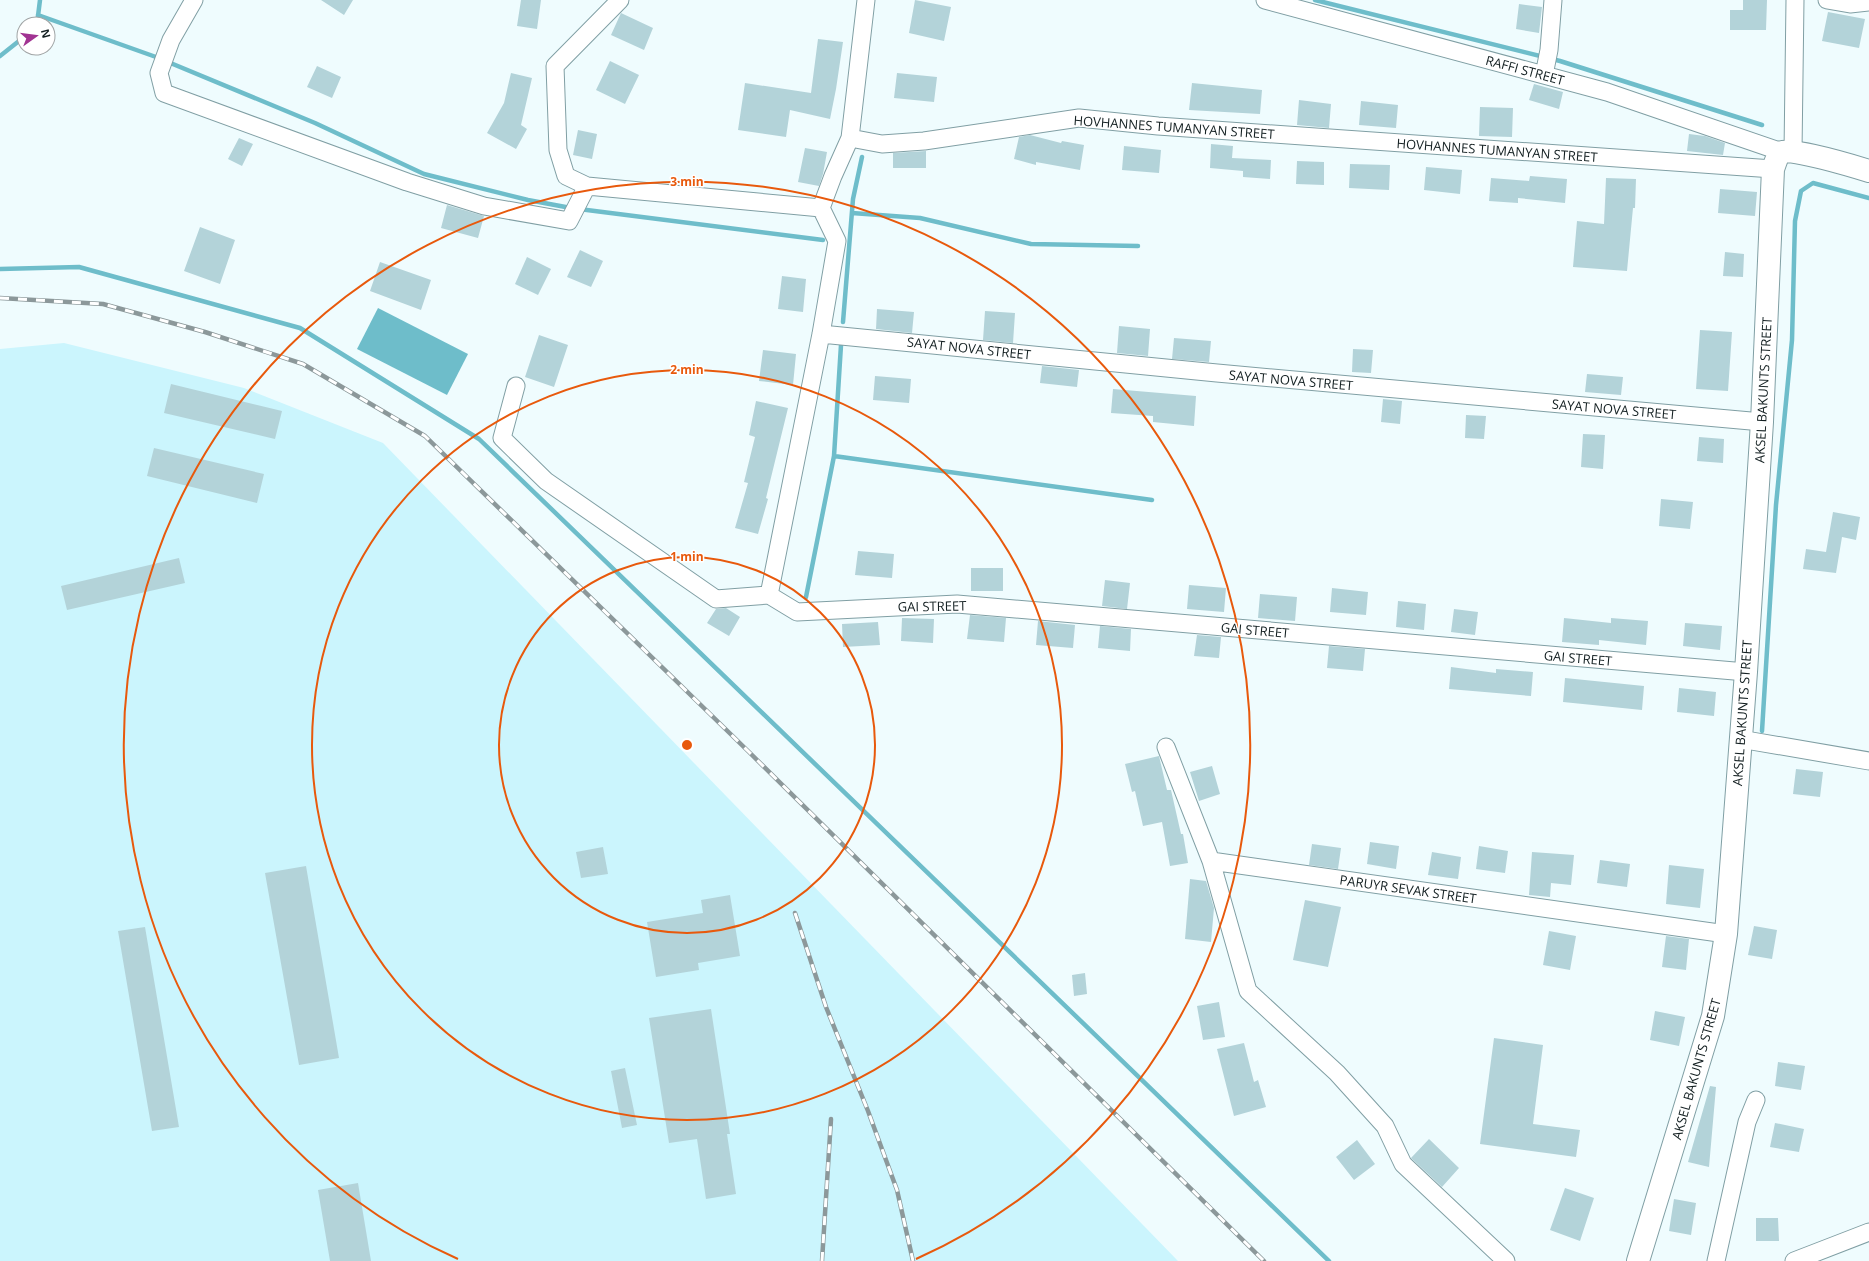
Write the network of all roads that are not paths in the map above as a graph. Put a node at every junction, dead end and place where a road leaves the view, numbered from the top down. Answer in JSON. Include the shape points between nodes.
{"nodes":[{"id":1,"x":194,"y":0,"type":"edge"},
{"id":2,"x":620,"y":0,"type":"edge"},
{"id":3,"x":866,"y":0,"type":"edge"},
{"id":4,"x":1265,"y":0,"type":"edge"},
{"id":5,"x":1553,"y":0,"type":"edge"},
{"id":6,"x":1795,"y":0,"type":"edge"},
{"id":7,"x":1827,"y":0,"type":"edge"},
{"id":8,"x":1869,"y":2,"type":"edge"},
{"id":9,"x":1544,"y":75,"type":"junction"},
{"id":10,"x":850,"y":138,"type":"junction"},
{"id":11,"x":1782,"y":157,"type":"junction"},
{"id":12,"x":1869,"y":171,"type":"edge"},
{"id":13,"x":587,"y":186,"type":"junction"},
{"id":14,"x":821,"y":208,"type":"junction"},
{"id":15,"x":821,"y":334,"type":"junction"},
{"id":16,"x":516,"y":386,"type":"dead end"},
{"id":17,"x":1762,"y":422,"type":"junction"},
{"id":18,"x":769,"y":595,"type":"junction"},
{"id":19,"x":1746,"y":672,"type":"junction"},
{"id":20,"x":1740,"y":739,"type":"junction"},
{"id":21,"x":1166,"y":747,"type":"dead end"},
{"id":22,"x":1869,"y":761,"type":"edge"},
{"id":23,"x":1211,"y":861,"type":"junction"},
{"id":24,"x":1726,"y":934,"type":"junction"},
{"id":25,"x":1756,"y":1100,"type":"dead end"},
{"id":26,"x":1869,"y":1232,"type":"edge"},
{"id":27,"x":1506,"y":1261,"type":"edge"},
{"id":28,"x":1638,"y":1261,"type":"edge"},
{"id":29,"x":1716,"y":1261,"type":"edge"},
{"id":30,"x":1794,"y":1261,"type":"edge"}],
"edges":[{"from":1,"to":13,"type":"street","via":[[170,40],[159,73],[164,93],[407,182],[484,206],[569,221]]},
{"from":2,"to":13,"type":"street","via":[[555,66],[558,150],[566,176]]},
{"from":3,"to":10,"type":"street"},
{"from":4,"to":9,"type":"street","name":"RAFFI STREET"},
{"from":5,"to":9,"type":"street"},
{"from":6,"to":11,"type":"street"},
{"from":7,"to":8,"type":"street","via":[[1850,4]]},
{"from":9,"to":11,"type":"street","name":"RAFFI STREET","via":[[1607,92]]},
{"from":10,"to":11,"type":"street","name":"HOVHANNES TUMANYAN STREET","via":[[882,144],[924,141],[1080,118],[1166,127]]},
{"from":10,"to":14,"type":"street"},
{"from":11,"to":12,"type":"main road","name":"RAFFI STREET"},
{"from":11,"to":17,"type":"main road","name":"AKSEL BAKUNTS STREET"},
{"from":13,"to":14,"type":"street"},
{"from":14,"to":15,"type":"street","via":[[837,241]]},
{"from":15,"to":17,"type":"street","name":"SAYAT NOVA STREET","via":[[1225,374]]},
{"from":15,"to":18,"type":"street"},
{"from":16,"to":18,"type":"street","via":[[502,438],[546,481],[716,599]]},
{"from":17,"to":19,"type":"main road","name":"AKSEL BAKUNTS STREET"},
{"from":18,"to":19,"type":"street","name":"GAI STREET","via":[[797,612],[957,604]]},
{"from":19,"to":20,"type":"main road","name":"AKSEL BAKUNTS STREET"},
{"from":20,"to":22,"type":"street"},
{"from":20,"to":24,"type":"main road","name":"AKSEL BAKUNTS STREET"},
{"from":21,"to":23,"type":"street"},
{"from":23,"to":24,"type":"street","name":"PARUYR SEVAK STREET"},
{"from":23,"to":27,"type":"street","via":[[1248,990],[1337,1073],[1385,1126],[1403,1164]]},
{"from":24,"to":28,"type":"main road","name":"AKSEL BAKUNTS STREET","via":[[1713,1016]]},
{"from":25,"to":29,"type":"street","via":[[1747,1122]]},
{"from":26,"to":30,"type":"street"}]}
